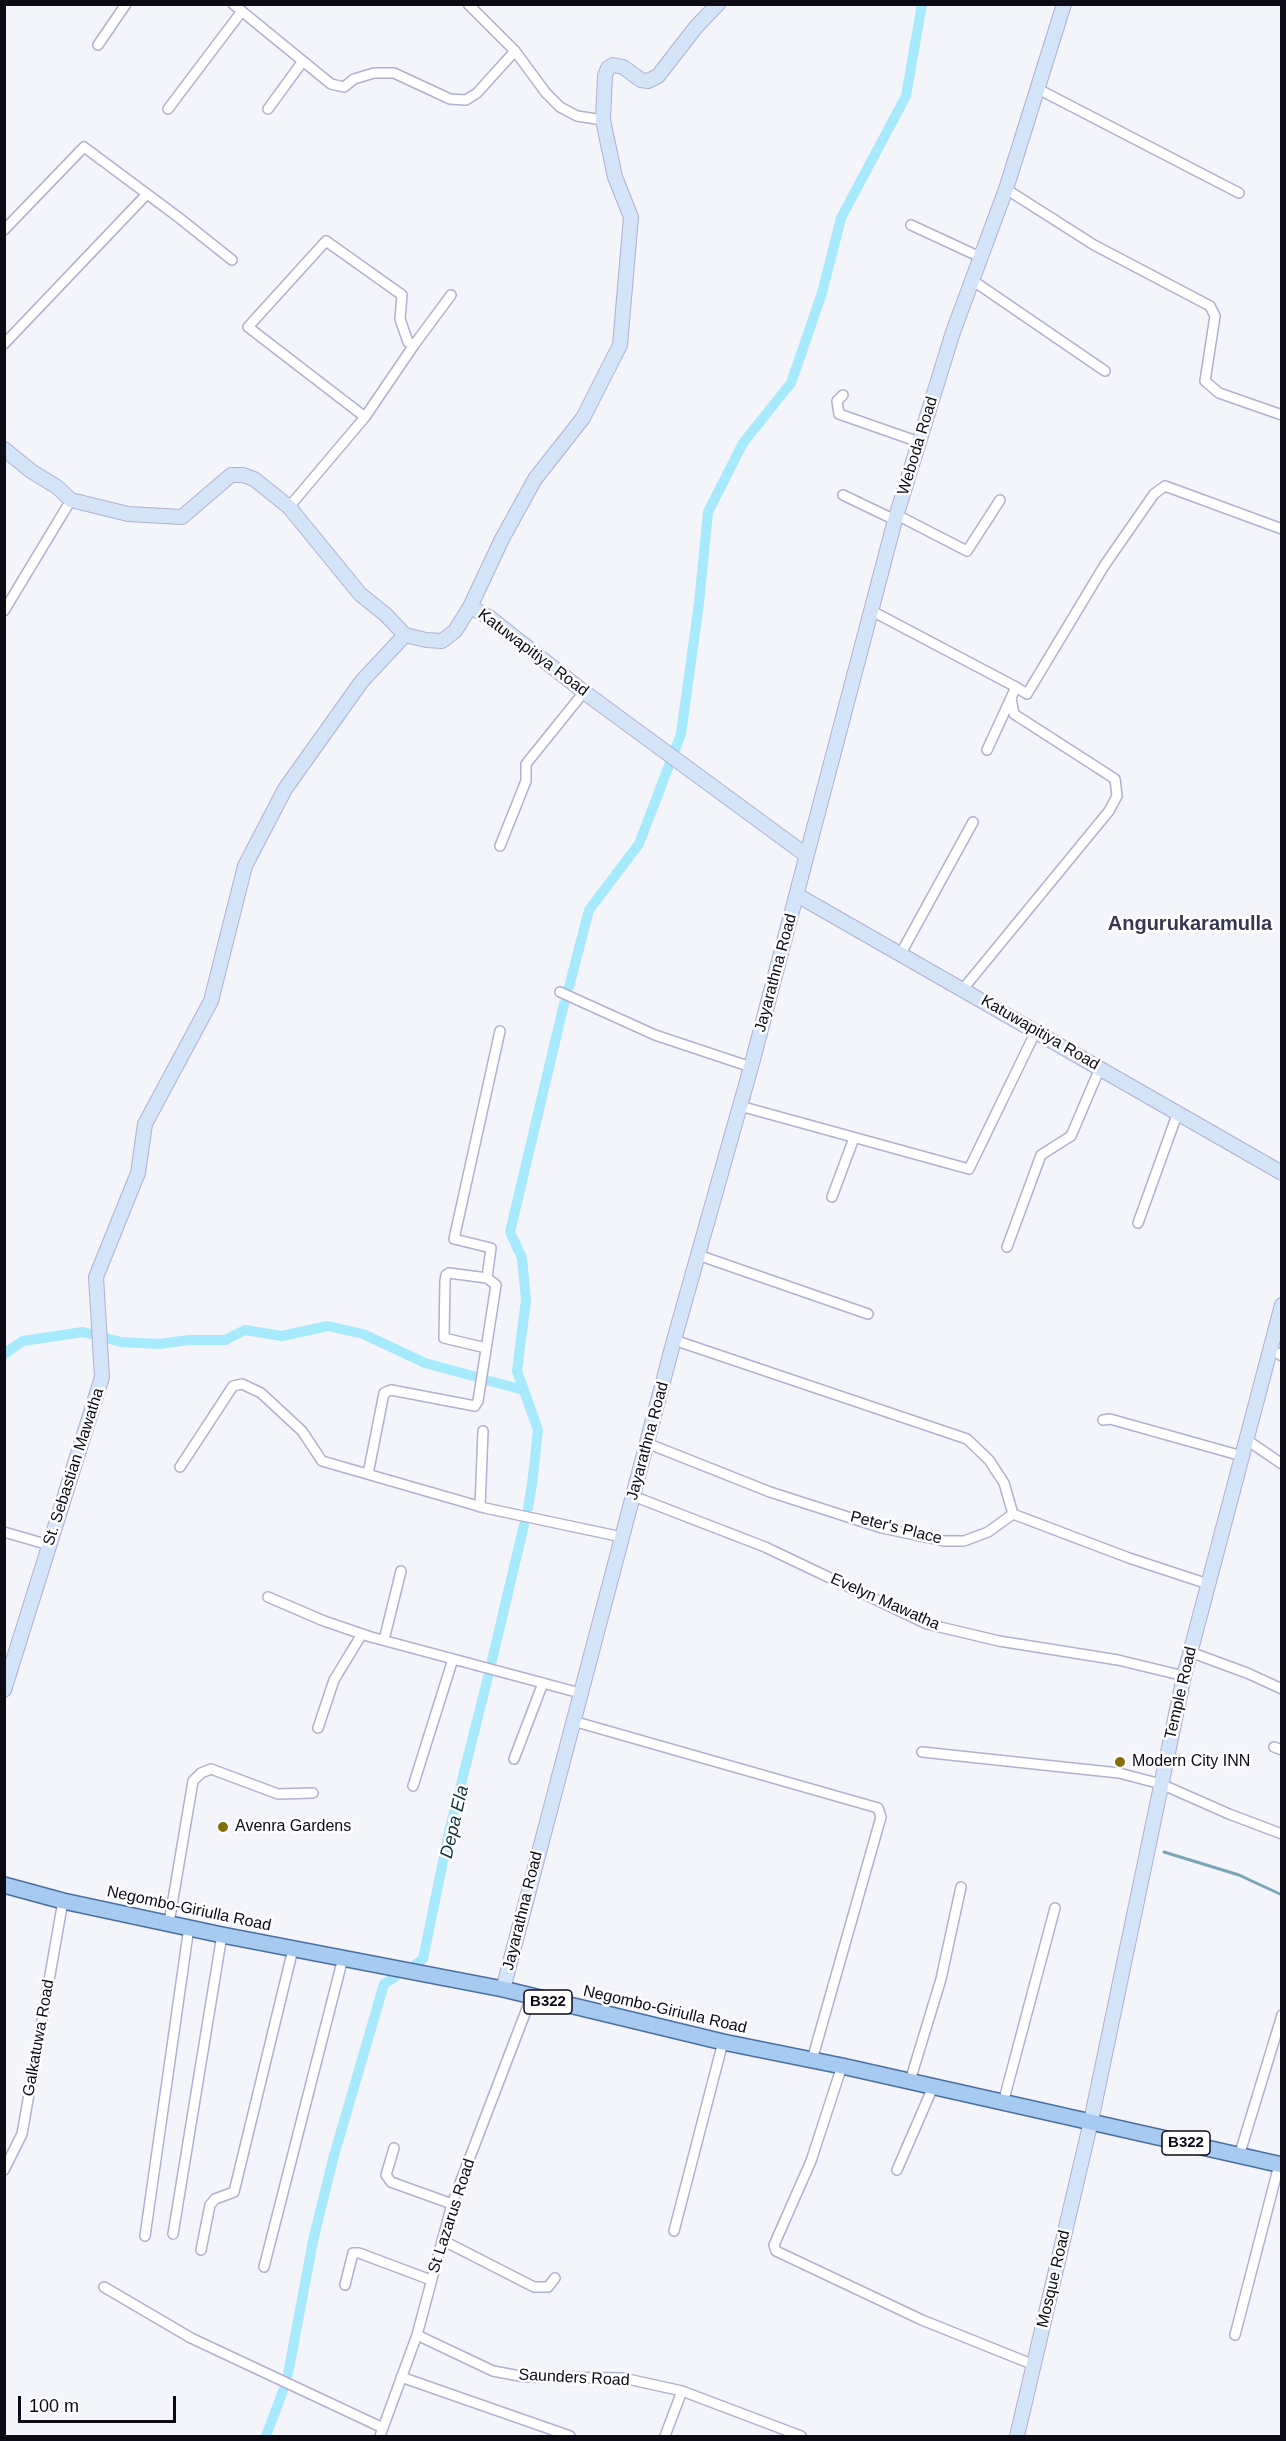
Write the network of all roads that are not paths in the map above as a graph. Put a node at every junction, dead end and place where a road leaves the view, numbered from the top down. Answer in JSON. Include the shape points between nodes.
{"nodes":[{"id":1,"x":126,"y":4,"type":"edge"},
{"id":2,"x":233,"y":4,"type":"edge"},
{"id":3,"x":468,"y":4,"type":"edge"},
{"id":4,"x":718,"y":4,"type":"edge"},
{"id":5,"x":1064,"y":4,"type":"edge"},
{"id":6,"x":242,"y":11,"type":"junction"},
{"id":7,"x":98,"y":45,"type":"dead end"},
{"id":8,"x":515,"y":51,"type":"junction"},
{"id":9,"x":303,"y":61,"type":"junction"},
{"id":10,"x":1038,"y":89,"type":"junction"},
{"id":11,"x":168,"y":109,"type":"dead end"},
{"id":12,"x":268,"y":109,"type":"dead end"},
{"id":13,"x":603,"y":120,"type":"junction"},
{"id":14,"x":1006,"y":189,"type":"junction"},
{"id":15,"x":1239,"y":193,"type":"dead end"},
{"id":16,"x":147,"y":194,"type":"junction"},
{"id":17,"x":911,"y":225,"type":"dead end"},
{"id":18,"x":4,"y":230,"type":"edge"},
{"id":19,"x":980,"y":257,"type":"junction"},
{"id":20,"x":232,"y":260,"type":"dead end"},
{"id":21,"x":972,"y":280,"type":"junction"},
{"id":22,"x":451,"y":295,"type":"dead end"},
{"id":23,"x":4,"y":344,"type":"edge"},
{"id":24,"x":414,"y":345,"type":"junction"},
{"id":25,"x":1105,"y":371,"type":"dead end"},
{"id":26,"x":843,"y":395,"type":"dead end"},
{"id":27,"x":1281,"y":415,"type":"edge"},
{"id":28,"x":365,"y":417,"type":"junction"},
{"id":29,"x":919,"y":442,"type":"junction"},
{"id":30,"x":4,"y":449,"type":"edge"},
{"id":31,"x":843,"y":495,"type":"dead end"},
{"id":32,"x":71,"y":500,"type":"junction"},
{"id":33,"x":1000,"y":500,"type":"dead end"},
{"id":34,"x":290,"y":507,"type":"junction"},
{"id":35,"x":896,"y":517,"type":"junction"},
{"id":36,"x":1281,"y":530,"type":"edge"},
{"id":37,"x":470,"y":607,"type":"junction"},
{"id":38,"x":870,"y":610,"type":"junction"},
{"id":39,"x":4,"y":612,"type":"edge"},
{"id":40,"x":405,"y":635,"type":"junction"},
{"id":41,"x":1016,"y":687,"type":"junction"},
{"id":42,"x":584,"y":692,"type":"junction"},
{"id":43,"x":1011,"y":698,"type":"junction"},
{"id":44,"x":987,"y":750,"type":"dead end"},
{"id":45,"x":973,"y":822,"type":"dead end"},
{"id":46,"x":500,"y":846,"type":"dead end"},
{"id":47,"x":807,"y":855,"type":"junction"},
{"id":48,"x":797,"y":895,"type":"junction"},
{"id":49,"x":900,"y":955,"type":"junction"},
{"id":50,"x":963,"y":989,"type":"junction"},
{"id":51,"x":560,"y":992,"type":"dead end"},
{"id":52,"x":500,"y":1031,"type":"dead end"},
{"id":53,"x":1036,"y":1031,"type":"junction"},
{"id":54,"x":752,"y":1067,"type":"junction"},
{"id":55,"x":1100,"y":1068,"type":"junction"},
{"id":56,"x":740,"y":1106,"type":"junction"},
{"id":57,"x":1178,"y":1112,"type":"junction"},
{"id":58,"x":854,"y":1138,"type":"junction"},
{"id":59,"x":1281,"y":1173,"type":"edge"},
{"id":60,"x":832,"y":1197,"type":"dead end"},
{"id":61,"x":1138,"y":1223,"type":"dead end"},
{"id":62,"x":1006,"y":1247,"type":"dead end"},
{"id":63,"x":698,"y":1255,"type":"junction"},
{"id":64,"x":487,"y":1278,"type":"junction"},
{"id":65,"x":1281,"y":1305,"type":"edge"},
{"id":66,"x":868,"y":1314,"type":"dead end"},
{"id":67,"x":674,"y":1340,"type":"junction"},
{"id":68,"x":486,"y":1348,"type":"junction"},
{"id":69,"x":1276,"y":1353,"type":"edge"},
{"id":70,"x":1103,"y":1420,"type":"dead end"},
{"id":71,"x":483,"y":1431,"type":"dead end"},
{"id":72,"x":1246,"y":1440,"type":"junction"},
{"id":73,"x":649,"y":1444,"type":"junction"},
{"id":74,"x":1242,"y":1456,"type":"junction"},
{"id":75,"x":1281,"y":1464,"type":"edge"},
{"id":76,"x":180,"y":1467,"type":"dead end"},
{"id":77,"x":368,"y":1474,"type":"junction"},
{"id":78,"x":633,"y":1496,"type":"junction"},
{"id":79,"x":480,"y":1507,"type":"junction"},
{"id":80,"x":1013,"y":1514,"type":"junction"},
{"id":81,"x":4,"y":1532,"type":"edge"},
{"id":82,"x":622,"y":1537,"type":"junction"},
{"id":83,"x":49,"y":1545,"type":"junction"},
{"id":84,"x":400,"y":1571,"type":"dead end"},
{"id":85,"x":1208,"y":1584,"type":"junction"},
{"id":86,"x":268,"y":1597,"type":"dead end"},
{"id":87,"x":362,"y":1634,"type":"junction"},
{"id":88,"x":384,"y":1640,"type":"junction"},
{"id":89,"x":1190,"y":1653,"type":"junction"},
{"id":90,"x":453,"y":1659,"type":"junction"},
{"id":91,"x":7,"y":1672,"type":"edge"},
{"id":92,"x":1184,"y":1676,"type":"junction"},
{"id":93,"x":543,"y":1683,"type":"junction"},
{"id":94,"x":1281,"y":1689,"type":"edge"},
{"id":95,"x":4,"y":1690,"type":"edge"},
{"id":96,"x":580,"y":1693,"type":"junction"},
{"id":97,"x":573,"y":1721,"type":"junction"},
{"id":98,"x":318,"y":1728,"type":"dead end"},
{"id":99,"x":922,"y":1752,"type":"dead end"},
{"id":100,"x":514,"y":1759,"type":"dead end"},
{"id":101,"x":1161,"y":1784,"type":"junction"},
{"id":102,"x":414,"y":1786,"type":"dead end"},
{"id":103,"x":314,"y":1793,"type":"dead end"},
{"id":104,"x":1281,"y":1833,"type":"edge"},
{"id":105,"x":4,"y":1885,"type":"edge"},
{"id":106,"x":961,"y":1887,"type":"dead end"},
{"id":107,"x":63,"y":1901,"type":"junction"},
{"id":108,"x":1055,"y":1908,"type":"dead end"},
{"id":109,"x":169,"y":1923,"type":"junction"},
{"id":110,"x":189,"y":1927,"type":"junction"},
{"id":111,"x":222,"y":1935,"type":"junction"},
{"id":112,"x":292,"y":1949,"type":"junction"},
{"id":113,"x":343,"y":1958,"type":"junction"},
{"id":114,"x":503,"y":1989,"type":"junction"},
{"id":115,"x":531,"y":1998,"type":"junction"},
{"id":116,"x":1281,"y":2014,"type":"edge"},
{"id":117,"x":723,"y":2042,"type":"junction"},
{"id":118,"x":812,"y":2060,"type":"junction"},
{"id":119,"x":842,"y":2066,"type":"junction"},
{"id":120,"x":910,"y":2081,"type":"junction"},
{"id":121,"x":933,"y":2086,"type":"junction"},
{"id":122,"x":1003,"y":2103,"type":"junction"},
{"id":123,"x":1091,"y":2121,"type":"junction"},
{"id":124,"x":394,"y":2148,"type":"dead end"},
{"id":125,"x":1239,"y":2156,"type":"junction"},
{"id":126,"x":1280,"y":2165,"type":"edge"},
{"id":127,"x":4,"y":2170,"type":"edge"},
{"id":128,"x":897,"y":2170,"type":"dead end"},
{"id":129,"x":452,"y":2204,"type":"junction"},
{"id":130,"x":674,"y":2231,"type":"dead end"},
{"id":131,"x":173,"y":2234,"type":"dead end"},
{"id":132,"x":145,"y":2236,"type":"dead end"},
{"id":133,"x":442,"y":2240,"type":"junction"},
{"id":134,"x":201,"y":2250,"type":"dead end"},
{"id":135,"x":264,"y":2267,"type":"dead end"},
{"id":136,"x":555,"y":2278,"type":"dead end"},
{"id":137,"x":431,"y":2280,"type":"junction"},
{"id":138,"x":345,"y":2285,"type":"dead end"},
{"id":139,"x":104,"y":2287,"type":"dead end"},
{"id":140,"x":417,"y":2335,"type":"junction"},
{"id":141,"x":1235,"y":2335,"type":"dead end"},
{"id":142,"x":1034,"y":2365,"type":"junction"},
{"id":143,"x":401,"y":2378,"type":"junction"},
{"id":144,"x":682,"y":2391,"type":"junction"},
{"id":145,"x":382,"y":2432,"type":"edge"},
{"id":146,"x":570,"y":2436,"type":"edge"},
{"id":147,"x":665,"y":2436,"type":"edge"},
{"id":148,"x":801,"y":2436,"type":"edge"},
{"id":149,"x":1017,"y":2436,"type":"edge"}],
"edges":[{"from":1,"to":7,"type":"street"},
{"from":2,"to":6,"type":"street"},
{"from":3,"to":8,"type":"street"},
{"from":4,"to":13,"type":"street","via":[[658,76],[641,80],[623,67],[608,68]]},
{"from":5,"to":10,"type":"street","name":"Weboda Road"},
{"from":6,"to":9,"type":"street"},
{"from":6,"to":11,"type":"street"},
{"from":8,"to":9,"type":"street","via":[[466,100],[450,99],[394,73],[374,73],[354,79],[344,87],[331,84]]},
{"from":8,"to":13,"type":"street","via":[[560,106],[577,116]]},
{"from":9,"to":12,"type":"street"},
{"from":10,"to":14,"type":"street","name":"Weboda Road"},
{"from":10,"to":15,"type":"street"},
{"from":13,"to":37,"type":"street","via":[[615,177],[632,217],[620,345],[583,418],[535,479],[501,539]]},
{"from":14,"to":19,"type":"street","name":"Weboda Road"},
{"from":14,"to":27,"type":"street","via":[[1094,244],[1210,306],[1215,316],[1206,381],[1218,393]]},
{"from":16,"to":18,"type":"street","via":[[84,147]]},
{"from":16,"to":20,"type":"street"},
{"from":16,"to":23,"type":"street"},
{"from":17,"to":19,"type":"street"},
{"from":19,"to":21,"type":"street","name":"Weboda Road"},
{"from":21,"to":25,"type":"street"},
{"from":21,"to":29,"type":"street","name":"Weboda Road"},
{"from":22,"to":24,"type":"street"},
{"from":24,"to":28,"type":"street"},
{"from":24,"to":28,"type":"street","via":[[408,342],[400,319],[402,295],[326,241],[248,327]]},
{"from":26,"to":29,"type":"street","via":[[837,402],[839,414]]},
{"from":28,"to":34,"type":"street"},
{"from":29,"to":35,"type":"street","name":"Weboda Road"},
{"from":30,"to":32,"type":"street"},
{"from":31,"to":35,"type":"street"},
{"from":32,"to":34,"type":"street","via":[[128,514],[182,517],[231,475],[254,480]]},
{"from":32,"to":39,"type":"street"},
{"from":33,"to":35,"type":"street","via":[[967,551]]},
{"from":34,"to":40,"type":"street","via":[[360,594]]},
{"from":35,"to":38,"type":"street","name":"Weboda Road"},
{"from":36,"to":41,"type":"street","via":[[1165,486],[1154,494],[1104,566],[1027,694]]},
{"from":37,"to":40,"type":"street","name":"Katuwapitiya Road","via":[[455,632],[442,640]]},
{"from":37,"to":42,"type":"street","name":"Katuwapitiya Road","via":[[489,617]]},
{"from":38,"to":41,"type":"street"},
{"from":38,"to":47,"type":"street","name":"Weboda Road"},
{"from":40,"to":83,"type":"street","name":"St. Sebastian Mawatha","via":[[362,681],[292,780],[245,866],[211,1000],[145,1124],[138,1173],[96,1277],[102,1377]]},
{"from":41,"to":43,"type":"street"},
{"from":42,"to":46,"type":"street","via":[[526,764],[526,781]]},
{"from":42,"to":47,"type":"street","name":"Katuwapitiya Road"},
{"from":43,"to":44,"type":"street"},
{"from":43,"to":50,"type":"street","via":[[1014,714],[1115,779],[1117,796],[1109,811]]},
{"from":45,"to":49,"type":"street"},
{"from":47,"to":48,"type":"street","name":"Weboda Road"},
{"from":48,"to":49,"type":"street","name":"Katuwapitiya Road"},
{"from":48,"to":54,"type":"street","name":"Jayarathna Road"},
{"from":49,"to":50,"type":"street","name":"Katuwapitiya Road"},
{"from":50,"to":53,"type":"street","name":"Katuwapitiya Road"},
{"from":51,"to":54,"type":"street","via":[[655,1035]]},
{"from":52,"to":64,"type":"street","via":[[454,1239],[491,1248]]},
{"from":53,"to":55,"type":"street","name":"Katuwapitiya Road"},
{"from":53,"to":58,"type":"street","via":[[969,1169]]},
{"from":54,"to":56,"type":"street","name":"Jayarathna Road"},
{"from":55,"to":57,"type":"street","name":"Katuwapitiya Road"},
{"from":55,"to":62,"type":"street","via":[[1071,1136],[1041,1155]]},
{"from":56,"to":58,"type":"street"},
{"from":56,"to":63,"type":"street","name":"Jayarathna Road"},
{"from":57,"to":59,"type":"street","name":"Katuwapitiya Road"},
{"from":57,"to":61,"type":"street"},
{"from":58,"to":60,"type":"street"},
{"from":63,"to":66,"type":"street"},
{"from":63,"to":67,"type":"street","name":"Jayarathna Road"},
{"from":64,"to":68,"type":"street","via":[[496,1285]]},
{"from":64,"to":68,"type":"street","via":[[446,1275],[444,1338]]},
{"from":65,"to":69,"type":"street","name":"Temple Road"},
{"from":67,"to":73,"type":"street","name":"Jayarathna Road"},
{"from":67,"to":80,"type":"street","via":[[968,1439],[1004,1483]]},
{"from":68,"to":77,"type":"street","via":[[475,1406],[391,1390],[384,1393]]},
{"from":69,"to":72,"type":"street","name":"Temple Road"},
{"from":70,"to":74,"type":"street"},
{"from":71,"to":79,"type":"street"},
{"from":72,"to":74,"type":"street","name":"Temple Road"},
{"from":72,"to":75,"type":"street"},
{"from":73,"to":78,"type":"street","name":"Jayarathna Road"},
{"from":73,"to":80,"type":"street","name":"Peter's Place","via":[[770,1492],[882,1528],[944,1541],[964,1541],[988,1532]]},
{"from":74,"to":85,"type":"street","name":"Temple Road"},
{"from":76,"to":77,"type":"street","via":[[233,1386],[242,1384],[261,1393],[302,1431],[322,1461]]},
{"from":77,"to":79,"type":"street"},
{"from":78,"to":82,"type":"street","name":"Jayarathna Road"},
{"from":78,"to":92,"type":"street","name":"Evelyn Mawatha","via":[[765,1547],[927,1624],[999,1641],[1118,1659]]},
{"from":79,"to":82,"type":"street"},
{"from":80,"to":85,"type":"street"},
{"from":81,"to":83,"type":"street"},
{"from":82,"to":96,"type":"street","name":"Jayarathna Road"},
{"from":83,"to":91,"type":"street","name":"St. Sebastian Mawatha"},
{"from":84,"to":88,"type":"street"},
{"from":85,"to":89,"type":"street","name":"Temple Road"},
{"from":86,"to":87,"type":"street"},
{"from":87,"to":88,"type":"street"},
{"from":87,"to":98,"type":"street","via":[[334,1680]]},
{"from":88,"to":90,"type":"street"},
{"from":89,"to":92,"type":"street","name":"Temple Road"},
{"from":89,"to":94,"type":"street","via":[[1247,1672]]},
{"from":90,"to":93,"type":"street"},
{"from":90,"to":102,"type":"street"},
{"from":91,"to":95,"type":"street","name":"St. Sebastian Mawatha"},
{"from":92,"to":101,"type":"street","name":"Temple Road"},
{"from":93,"to":96,"type":"street"},
{"from":93,"to":100,"type":"street"},
{"from":96,"to":97,"type":"street","name":"Jayarathna Road"},
{"from":97,"to":114,"type":"street","name":"Jayarathna Road"},
{"from":97,"to":118,"type":"street","via":[[878,1808],[881,1817]]},
{"from":99,"to":101,"type":"street","via":[[1119,1773]]},
{"from":101,"to":104,"type":"street"},
{"from":101,"to":123,"type":"street","name":"Temple Road"},
{"from":103,"to":109,"type":"street","via":[[278,1794],[211,1769],[201,1773],[193,1781]]},
{"from":105,"to":107,"type":"main road","name":"Negombo-Giriulla Road","number":"B322"},
{"from":106,"to":120,"type":"street","via":[[940,1979]]},
{"from":107,"to":109,"type":"main road","name":"Negombo-Giriulla Road","number":"B322"},
{"from":107,"to":127,"type":"street","name":"Galkatuwa Road","via":[[22,2134]]},
{"from":108,"to":122,"type":"street"},
{"from":109,"to":110,"type":"main road","name":"Negombo-Giriulla Road","number":"B322"},
{"from":110,"to":111,"type":"main road","name":"Negombo-Giriulla Road","number":"B322"},
{"from":110,"to":132,"type":"street"},
{"from":111,"to":112,"type":"main road","name":"Negombo-Giriulla Road","number":"B322"},
{"from":111,"to":131,"type":"street"},
{"from":112,"to":113,"type":"main road","name":"Negombo-Giriulla Road","number":"B322"},
{"from":112,"to":134,"type":"street","via":[[234,2192],[210,2205]]},
{"from":113,"to":114,"type":"main road","name":"Negombo-Giriulla Road","number":"B322"},
{"from":113,"to":135,"type":"street"},
{"from":114,"to":115,"type":"main road","name":"Negombo-Giriulla Road","number":"B322"},
{"from":115,"to":117,"type":"main road","name":"Negombo-Giriulla Road","number":"B322"},
{"from":115,"to":129,"type":"street","name":"St Lazarus Road"},
{"from":116,"to":125,"type":"street"},
{"from":117,"to":118,"type":"main road","name":"Negombo-Giriulla Road","number":"B322"},
{"from":117,"to":130,"type":"street"},
{"from":118,"to":119,"type":"main road","name":"Negombo-Giriulla Road","number":"B322"},
{"from":119,"to":120,"type":"main road","name":"Negombo-Giriulla Road","number":"B322"},
{"from":119,"to":142,"type":"street","via":[[811,2161],[774,2245],[776,2250],[922,2320]]},
{"from":120,"to":121,"type":"main road","name":"Negombo-Giriulla Road","number":"B322"},
{"from":121,"to":122,"type":"main road","name":"Negombo-Giriulla Road","number":"B322"},
{"from":121,"to":128,"type":"street"},
{"from":122,"to":123,"type":"main road","name":"Negombo-Giriulla Road","number":"B322"},
{"from":123,"to":125,"type":"main road","name":"Negombo-Giriulla Road","number":"B322"},
{"from":123,"to":142,"type":"street","name":"Mosque Road"},
{"from":124,"to":129,"type":"street","via":[[386,2175],[391,2182]]},
{"from":125,"to":126,"type":"main road","name":"Negombo-Giriulla Road","number":"B322"},
{"from":126,"to":141,"type":"street"},
{"from":129,"to":133,"type":"street","name":"St Lazarus Road"},
{"from":133,"to":136,"type":"street","via":[[534,2287],[548,2287]]},
{"from":133,"to":137,"type":"street","name":"St Lazarus Road"},
{"from":137,"to":138,"type":"street","via":[[353,2253]]},
{"from":137,"to":140,"type":"street","name":"St Lazarus Road"},
{"from":139,"to":145,"type":"street","via":[[191,2338]]},
{"from":140,"to":143,"type":"street","name":"St Lazarus Road"},
{"from":140,"to":144,"type":"street","name":"Saunders Road","via":[[492,2371],[525,2378],[623,2378]]},
{"from":142,"to":149,"type":"street","name":"Mosque Road"},
{"from":143,"to":145,"type":"street","name":"St Lazarus Road"},
{"from":143,"to":146,"type":"street"},
{"from":144,"to":147,"type":"street"},
{"from":144,"to":148,"type":"street","name":"Saunders Road"}]}
